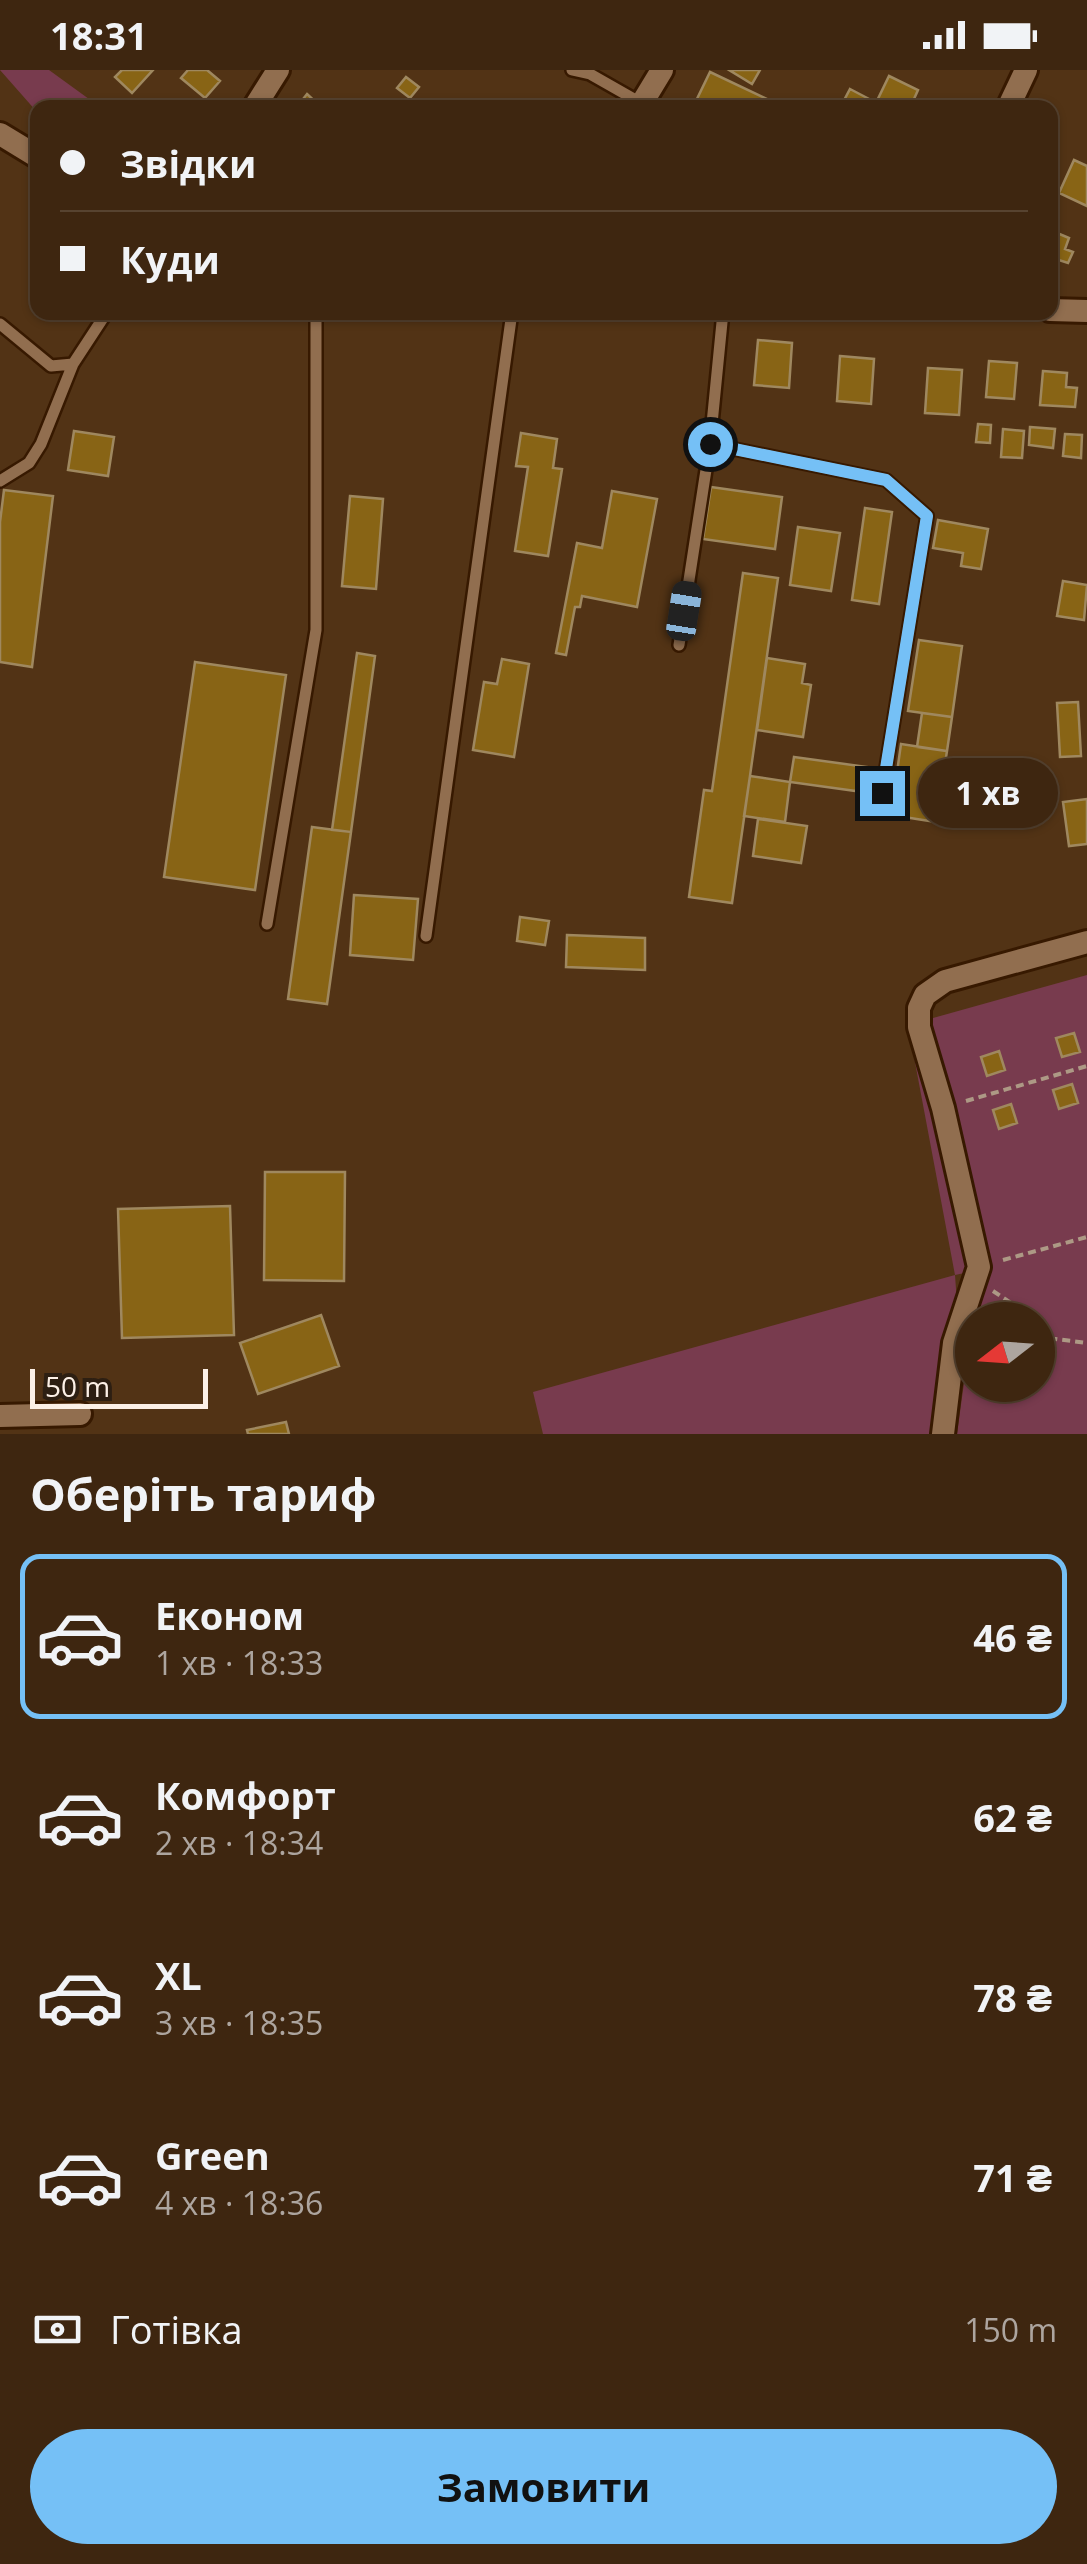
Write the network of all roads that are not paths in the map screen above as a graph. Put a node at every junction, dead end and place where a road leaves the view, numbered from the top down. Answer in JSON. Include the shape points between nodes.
{"nodes":[{"id":1,"x":278,"y":70,"type":"edge"},
{"id":2,"x":572,"y":70,"type":"edge"},
{"id":3,"x":662,"y":70,"type":"edge"},
{"id":4,"x":1026,"y":70,"type":"edge"},
{"id":5,"x":259,"y":100,"type":"edge"},
{"id":6,"x":631,"y":100,"type":"edge"},
{"id":7,"x":644,"y":100,"type":"edge"},
{"id":8,"x":1012,"y":100,"type":"edge"},
{"id":9,"x":0,"y":134,"type":"edge"},
{"id":10,"x":30,"y":151,"type":"edge"},
{"id":11,"x":1058,"y":310,"type":"edge"},
{"id":12,"x":1087,"y":311,"type":"edge"},
{"id":13,"x":102,"y":320,"type":"edge"},
{"id":14,"x":316,"y":320,"type":"edge"},
{"id":15,"x":511,"y":320,"type":"edge"},
{"id":16,"x":722,"y":320,"type":"edge"},
{"id":17,"x":0,"y":324,"type":"edge"},
{"id":18,"x":74,"y":364,"type":"junction"},
{"id":19,"x":710,"y":444,"type":"junction"},
{"id":20,"x":0,"y":482,"type":"edge"},
{"id":21,"x":679,"y":645,"type":"dead end"},
{"id":22,"x":882,"y":793,"type":"dead end"},
{"id":23,"x":267,"y":924,"type":"dead end"},
{"id":24,"x":426,"y":936,"type":"dead end"},
{"id":25,"x":1087,"y":942,"type":"edge"},
{"id":26,"x":80,"y":1414,"type":"dead end"},
{"id":27,"x":0,"y":1416,"type":"edge"},
{"id":28,"x":943,"y":1434,"type":"edge"}],
"edges":[{"from":1,"to":5,"type":"street"},
{"from":2,"to":6,"type":"lane"},
{"from":3,"to":7,"type":"street"},
{"from":4,"to":8,"type":"street"},
{"from":9,"to":10,"type":"street"},
{"from":11,"to":12,"type":"street"},
{"from":13,"to":18,"type":"lane"},
{"from":14,"to":23,"type":"lane","via":[[316,630]]},
{"from":15,"to":24,"type":"lane"},
{"from":16,"to":19,"type":"lane"},
{"from":17,"to":18,"type":"lane","via":[[51,366]]},
{"from":18,"to":20,"type":"lane","via":[[41,444],[28,463]]},
{"from":19,"to":21,"type":"lane"},
{"from":19,"to":22,"type":"lane","via":[[886,480],[927,516]]},
{"from":25,"to":28,"type":"street","via":[[945,982],[925,994],[920,1008],[976,1277],[954,1344]]},
{"from":26,"to":27,"type":"street"}]}
